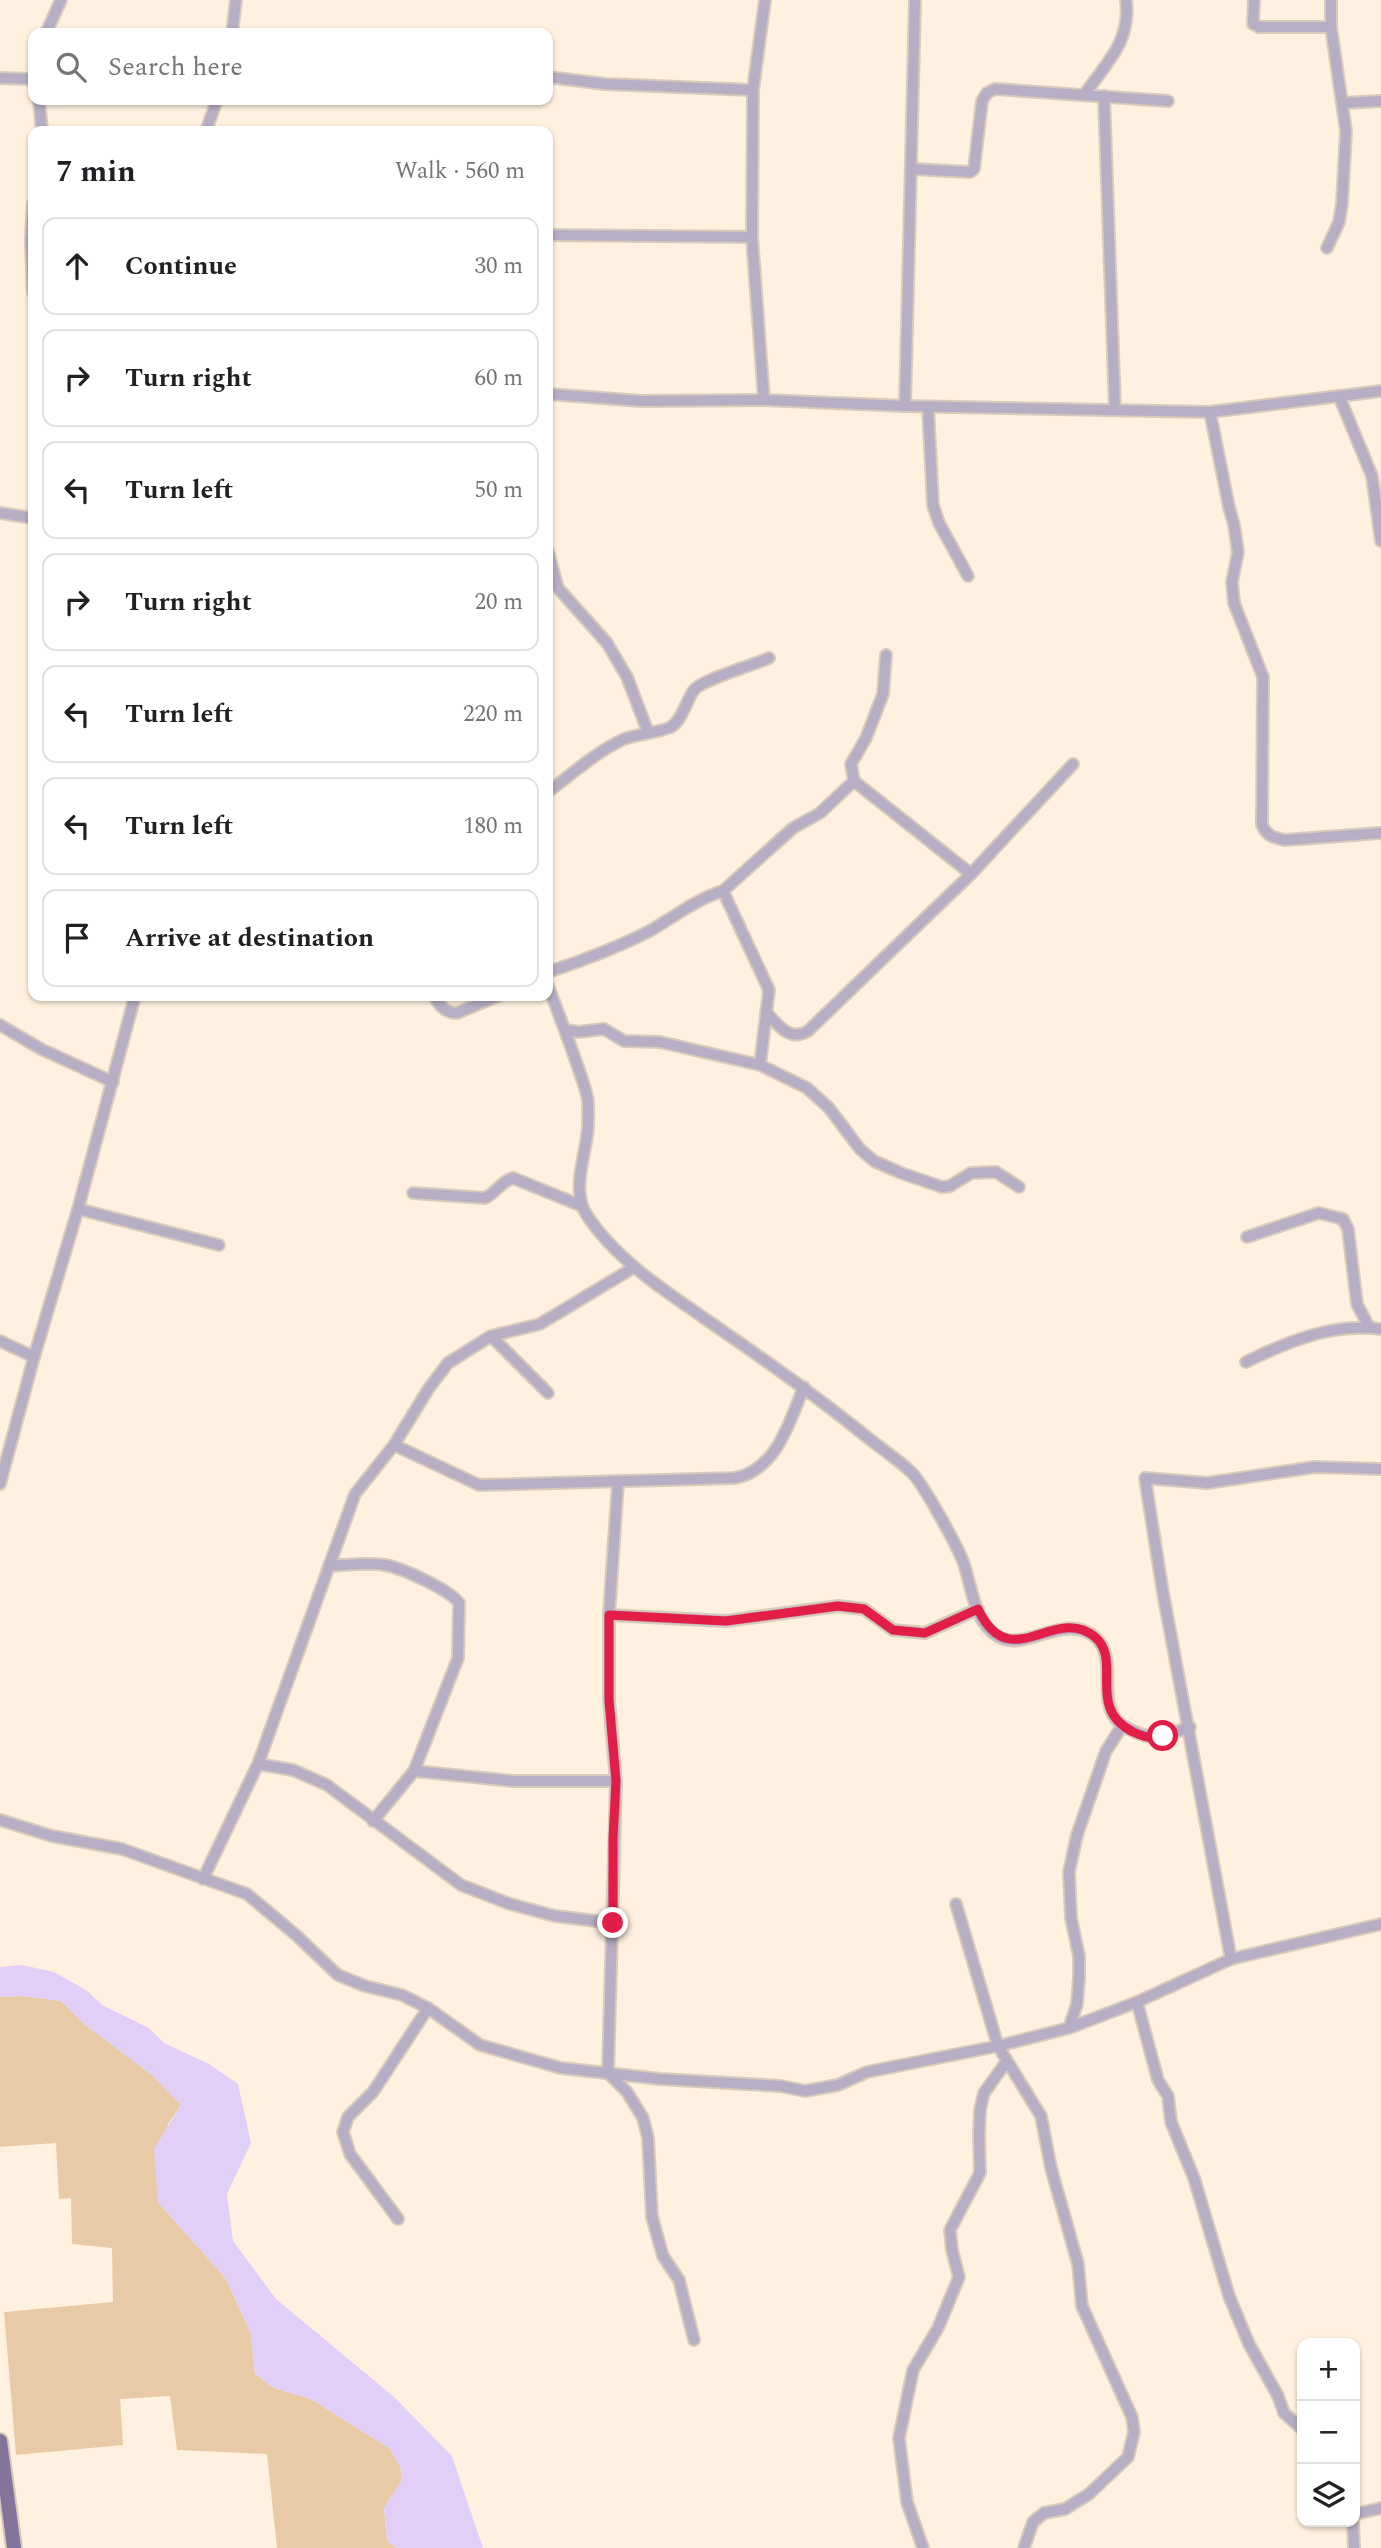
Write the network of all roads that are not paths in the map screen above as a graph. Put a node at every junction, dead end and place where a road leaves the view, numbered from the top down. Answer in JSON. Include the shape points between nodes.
{"nodes":[{"id":1,"x":61,"y":0,"type":"edge"},
{"id":2,"x":236,"y":0,"type":"edge"},
{"id":3,"x":765,"y":0,"type":"edge"},
{"id":4,"x":915,"y":0,"type":"edge"},
{"id":5,"x":1126,"y":0,"type":"edge"},
{"id":6,"x":1254,"y":0,"type":"edge"},
{"id":7,"x":1331,"y":0,"type":"edge"},
{"id":8,"x":1331,"y":27,"type":"junction"},
{"id":9,"x":48,"y":28,"type":"edge"},
{"id":10,"x":233,"y":28,"type":"edge"},
{"id":11,"x":0,"y":78,"type":"edge"},
{"id":12,"x":553,"y":78,"type":"edge"},
{"id":13,"x":28,"y":79,"type":"edge"},
{"id":14,"x":753,"y":90,"type":"junction"},
{"id":15,"x":1084,"y":95,"type":"junction"},
{"id":16,"x":1104,"y":96,"type":"junction"},
{"id":17,"x":1168,"y":101,"type":"dead end"},
{"id":18,"x":1381,"y":101,"type":"edge"},
{"id":19,"x":1343,"y":103,"type":"junction"},
{"id":20,"x":39,"y":105,"type":"edge"},
{"id":21,"x":215,"y":105,"type":"edge"},
{"id":22,"x":42,"y":126,"type":"edge"},
{"id":23,"x":208,"y":126,"type":"edge"},
{"id":24,"x":911,"y":170,"type":"junction"},
{"id":25,"x":553,"y":235,"type":"edge"},
{"id":26,"x":752,"y":237,"type":"junction"},
{"id":27,"x":1327,"y":248,"type":"dead end"},
{"id":28,"x":1381,"y":391,"type":"edge"},
{"id":29,"x":553,"y":394,"type":"edge"},
{"id":30,"x":1339,"y":396,"type":"junction"},
{"id":31,"x":764,"y":400,"type":"junction"},
{"id":32,"x":905,"y":406,"type":"junction"},
{"id":33,"x":928,"y":407,"type":"junction"},
{"id":34,"x":1115,"y":410,"type":"junction"},
{"id":35,"x":1210,"y":412,"type":"junction"},
{"id":36,"x":0,"y":513,"type":"edge"},
{"id":37,"x":28,"y":517,"type":"edge"},
{"id":38,"x":1381,"y":541,"type":"edge"},
{"id":39,"x":968,"y":576,"type":"dead end"},
{"id":40,"x":553,"y":590,"type":"edge"},
{"id":41,"x":886,"y":655,"type":"dead end"},
{"id":42,"x":769,"y":658,"type":"dead end"},
{"id":43,"x":648,"y":732,"type":"junction"},
{"id":44,"x":1073,"y":765,"type":"dead end"},
{"id":45,"x":854,"y":781,"type":"junction"},
{"id":46,"x":553,"y":788,"type":"edge"},
{"id":47,"x":1381,"y":834,"type":"edge"},
{"id":48,"x":971,"y":874,"type":"junction"},
{"id":49,"x":723,"y":891,"type":"junction"},
{"id":50,"x":553,"y":970,"type":"edge"},
{"id":51,"x":553,"y":998,"type":"edge"},
{"id":52,"x":134,"y":1001,"type":"edge"},
{"id":53,"x":437,"y":1001,"type":"edge"},
{"id":54,"x":486,"y":1001,"type":"edge"},
{"id":55,"x":766,"y":1012,"type":"junction"},
{"id":56,"x":0,"y":1025,"type":"edge"},
{"id":57,"x":566,"y":1030,"type":"junction"},
{"id":58,"x":760,"y":1065,"type":"junction"},
{"id":59,"x":113,"y":1082,"type":"junction"},
{"id":60,"x":1018,"y":1187,"type":"dead end"},
{"id":61,"x":413,"y":1193,"type":"dead end"},
{"id":62,"x":582,"y":1206,"type":"junction"},
{"id":63,"x":78,"y":1209,"type":"junction"},
{"id":64,"x":1247,"y":1237,"type":"dead end"},
{"id":65,"x":219,"y":1245,"type":"dead end"},
{"id":66,"x":633,"y":1268,"type":"junction"},
{"id":67,"x":1369,"y":1328,"type":"junction"},
{"id":68,"x":1381,"y":1329,"type":"edge"},
{"id":69,"x":491,"y":1336,"type":"junction"},
{"id":70,"x":0,"y":1341,"type":"edge"},
{"id":71,"x":34,"y":1357,"type":"junction"},
{"id":72,"x":1246,"y":1362,"type":"dead end"},
{"id":73,"x":804,"y":1387,"type":"junction"},
{"id":74,"x":548,"y":1393,"type":"dead end"},
{"id":75,"x":394,"y":1445,"type":"junction"},
{"id":76,"x":1381,"y":1469,"type":"edge"},
{"id":77,"x":618,"y":1482,"type":"junction"},
{"id":78,"x":0,"y":1484,"type":"edge"},
{"id":79,"x":329,"y":1566,"type":"junction"},
{"id":80,"x":978,"y":1609,"type":"junction"},
{"id":81,"x":609,"y":1615,"type":"junction"},
{"id":82,"x":1122,"y":1726,"type":"junction"},
{"id":83,"x":1189,"y":1727,"type":"junction"},
{"id":84,"x":258,"y":1763,"type":"junction"},
{"id":85,"x":414,"y":1770,"type":"junction"},
{"id":86,"x":616,"y":1781,"type":"junction"},
{"id":87,"x":0,"y":1820,"type":"edge"},
{"id":88,"x":373,"y":1821,"type":"junction"},
{"id":89,"x":203,"y":1878,"type":"junction"},
{"id":90,"x":956,"y":1904,"type":"dead end"},
{"id":91,"x":613,"y":1923,"type":"junction"},
{"id":92,"x":1381,"y":1924,"type":"edge"},
{"id":93,"x":1231,"y":1959,"type":"junction"},
{"id":94,"x":1137,"y":2002,"type":"junction"},
{"id":95,"x":428,"y":2008,"type":"junction"},
{"id":96,"x":1069,"y":2028,"type":"junction"},
{"id":97,"x":998,"y":2046,"type":"junction"},
{"id":98,"x":1007,"y":2061,"type":"junction"},
{"id":99,"x":608,"y":2073,"type":"junction"},
{"id":100,"x":398,"y":2219,"type":"dead end"},
{"id":101,"x":694,"y":2340,"type":"dead end"},
{"id":102,"x":1297,"y":2425,"type":"edge"},
{"id":103,"x":0,"y":2441,"type":"edge"},
{"id":104,"x":1381,"y":2508,"type":"edge"},
{"id":105,"x":5,"y":2513,"type":"edge"},
{"id":106,"x":1360,"y":2513,"type":"edge"},
{"id":107,"x":1353,"y":2527,"type":"edge"},
{"id":108,"x":14,"y":2548,"type":"edge"},
{"id":109,"x":923,"y":2548,"type":"edge"},
{"id":110,"x":1024,"y":2548,"type":"edge"},
{"id":111,"x":1354,"y":2548,"type":"edge"}],
"edges":[{"from":1,"to":9,"type":"street"},
{"from":2,"to":10,"type":"street"},
{"from":3,"to":14,"type":"street"},
{"from":4,"to":24,"type":"street"},
{"from":5,"to":15,"type":"street","via":[[1123,39]]},
{"from":6,"to":8,"type":"street","via":[[1253,24],[1259,27]]},
{"from":7,"to":8,"type":"street"},
{"from":8,"to":19,"type":"street"},
{"from":11,"to":13,"type":"street"},
{"from":12,"to":14,"type":"street"},
{"from":14,"to":26,"type":"street"},
{"from":15,"to":16,"type":"street"},
{"from":15,"to":24,"type":"street","via":[[995,89],[982,101],[974,169]]},
{"from":16,"to":17,"type":"street"},
{"from":16,"to":34,"type":"street"},
{"from":18,"to":19,"type":"street"},
{"from":19,"to":27,"type":"street","via":[[1342,204]]},
{"from":20,"to":22,"type":"street"},
{"from":21,"to":23,"type":"street"},
{"from":24,"to":32,"type":"street"},
{"from":25,"to":26,"type":"street"},
{"from":26,"to":31,"type":"street"},
{"from":28,"to":30,"type":"street"},
{"from":29,"to":31,"type":"street","via":[[641,401]]},
{"from":30,"to":35,"type":"street"},
{"from":30,"to":38,"type":"street","via":[[1371,476]]},
{"from":31,"to":32,"type":"street"},
{"from":32,"to":33,"type":"street"},
{"from":33,"to":34,"type":"street"},
{"from":33,"to":39,"type":"street","via":[[933,505]]},
{"from":34,"to":35,"type":"street"},
{"from":35,"to":47,"type":"street","via":[[1238,552],[1232,582],[1234,603],[1263,677],[1262,825],[1273,837],[1285,841]]},
{"from":36,"to":37,"type":"street"},
{"from":40,"to":43,"type":"street","via":[[607,643]]},
{"from":41,"to":45,"type":"street","via":[[883,694],[851,765]]},
{"from":42,"to":43,"type":"street","via":[[703,682],[671,727]]},
{"from":43,"to":46,"type":"street","via":[[604,750]]},
{"from":44,"to":48,"type":"street"},
{"from":45,"to":48,"type":"street"},
{"from":45,"to":49,"type":"street"},
{"from":48,"to":55,"type":"street","via":[[808,1031],[792,1035]]},
{"from":49,"to":50,"type":"street","via":[[648,932]]},
{"from":49,"to":55,"type":"street","via":[[769,990]]},
{"from":51,"to":57,"type":"street"},
{"from":52,"to":59,"type":"street"},
{"from":53,"to":54,"type":"street","via":[[451,1013]]},
{"from":55,"to":58,"type":"street"},
{"from":56,"to":59,"type":"street"},
{"from":57,"to":58,"type":"street","via":[[604,1029],[624,1041],[660,1042]]},
{"from":57,"to":62,"type":"street","via":[[588,1098],[588,1133],[580,1174]]},
{"from":58,"to":60,"type":"street","via":[[807,1088],[860,1149],[883,1165],[942,1187],[987,1171]]},
{"from":59,"to":63,"type":"street"},
{"from":61,"to":62,"type":"street","via":[[485,1198],[513,1178]]},
{"from":62,"to":66,"type":"street"},
{"from":63,"to":65,"type":"street"},
{"from":63,"to":71,"type":"street"},
{"from":64,"to":67,"type":"street","via":[[1319,1213],[1343,1219],[1357,1304]]},
{"from":66,"to":69,"type":"street","via":[[540,1324]]},
{"from":66,"to":73,"type":"street"},
{"from":67,"to":68,"type":"street"},
{"from":67,"to":72,"type":"street","via":[[1290,1340]]},
{"from":69,"to":74,"type":"street"},
{"from":69,"to":75,"type":"street","via":[[448,1363]]},
{"from":70,"to":71,"type":"street"},
{"from":71,"to":78,"type":"street"},
{"from":73,"to":77,"type":"street","via":[[781,1441],[764,1464],[747,1475]]},
{"from":73,"to":80,"type":"street","via":[[913,1474],[964,1563]]},
{"from":75,"to":77,"type":"street","via":[[479,1485]]},
{"from":75,"to":79,"type":"street","via":[[355,1494]]},
{"from":76,"to":83,"type":"street","via":[[1315,1467],[1207,1483],[1145,1478]]},
{"from":77,"to":81,"type":"street"},
{"from":79,"to":84,"type":"street"},
{"from":79,"to":85,"type":"street","via":[[393,1567],[450,1593],[459,1603],[458,1658]]},
{"from":80,"to":81,"type":"street","via":[[925,1633],[893,1630],[864,1609],[838,1606],[726,1621]]},
{"from":80,"to":82,"type":"street","via":[[1000,1638],[1015,1640],[1065,1628],[1097,1638],[1104,1653],[1107,1702],[1112,1717]]},
{"from":81,"to":86,"type":"street","via":[[609,1700]]},
{"from":82,"to":83,"type":"street","via":[[1146,1738]]},
{"from":82,"to":96,"type":"street","via":[[1106,1751],[1069,1872],[1079,1978]]},
{"from":83,"to":93,"type":"street"},
{"from":84,"to":88,"type":"street","via":[[293,1770],[327,1785]]},
{"from":84,"to":89,"type":"street"},
{"from":85,"to":86,"type":"street","via":[[513,1781]]},
{"from":85,"to":88,"type":"street"},
{"from":86,"to":91,"type":"street"},
{"from":87,"to":89,"type":"street","via":[[52,1836],[122,1849]]},
{"from":88,"to":91,"type":"street","via":[[461,1885],[555,1916]]},
{"from":89,"to":95,"type":"street","via":[[247,1894],[338,1975]]},
{"from":90,"to":97,"type":"street"},
{"from":91,"to":99,"type":"street"},
{"from":92,"to":93,"type":"street"},
{"from":93,"to":94,"type":"street"},
{"from":94,"to":96,"type":"street"},
{"from":94,"to":102,"type":"street","via":[[1154,2069],[1168,2096],[1171,2122],[1194,2178],[1229,2296],[1284,2413]]},
{"from":95,"to":99,"type":"street","via":[[480,2045],[561,2068]]},
{"from":95,"to":100,"type":"street","via":[[373,2092],[348,2117],[343,2132],[350,2154]]},
{"from":96,"to":97,"type":"street"},
{"from":97,"to":98,"type":"street"},
{"from":97,"to":99,"type":"street","via":[[867,2072],[838,2085],[805,2091]]},
{"from":98,"to":109,"type":"street","via":[[984,2092],[980,2173],[950,2230],[959,2277],[938,2328],[913,2371],[899,2438],[907,2502]]},
{"from":98,"to":110,"type":"street","via":[[1041,2116],[1078,2264],[1082,2306],[1132,2417],[1134,2432],[1128,2457],[1065,2510],[1044,2512],[1033,2522]]},
{"from":99,"to":101,"type":"street","via":[[643,2118],[652,2217],[663,2256],[679,2280]]},
{"from":103,"to":105,"type":"main road"},
{"from":104,"to":106,"type":"street"},
{"from":105,"to":108,"type":"main road"},
{"from":107,"to":111,"type":"street"}]}
